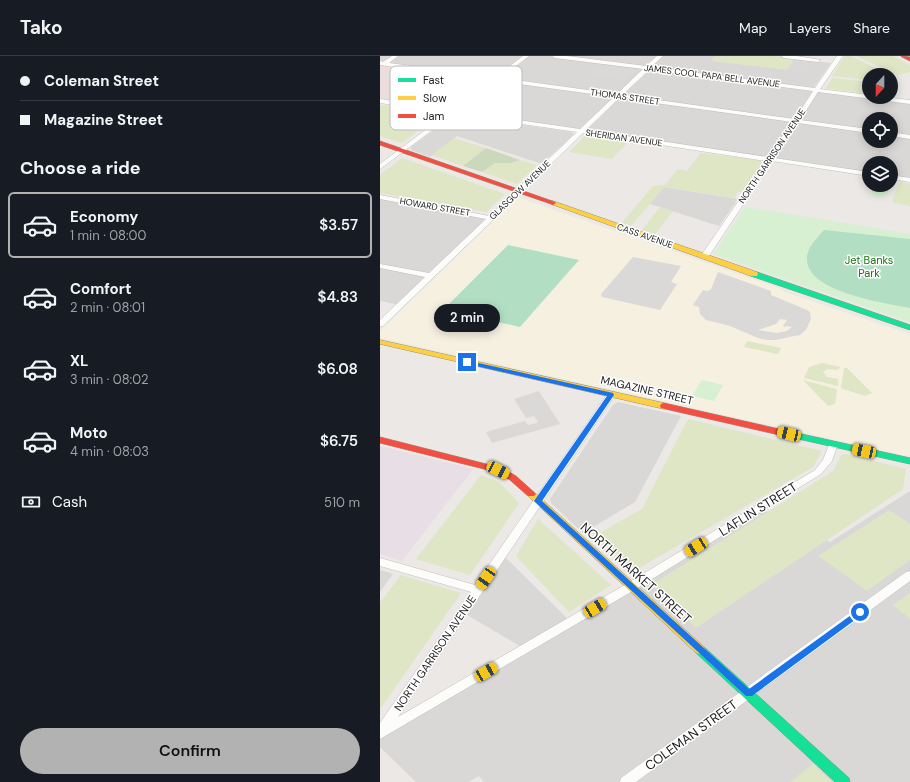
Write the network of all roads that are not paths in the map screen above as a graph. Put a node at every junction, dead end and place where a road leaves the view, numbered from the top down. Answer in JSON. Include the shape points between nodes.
{"nodes":[{"id":1,"x":395,"y":56,"type":"edge"},
{"id":2,"x":526,"y":56,"type":"edge"},
{"id":3,"x":555,"y":56,"type":"edge"},
{"id":4,"x":660,"y":56,"type":"edge"},
{"id":5,"x":784,"y":56,"type":"edge"},
{"id":6,"x":840,"y":56,"type":"edge"},
{"id":7,"x":904,"y":56,"type":"edge"},
{"id":8,"x":910,"y":58,"type":"edge"},
{"id":9,"x":818,"y":60,"type":"dead end"},
{"id":10,"x":381,"y":63,"type":"edge"},
{"id":11,"x":403,"y":66,"type":"edge"},
{"id":12,"x":513,"y":66,"type":"edge"},
{"id":13,"x":647,"y":68,"type":"junction"},
{"id":14,"x":522,"y":83,"type":"edge"},
{"id":15,"x":817,"y":90,"type":"junction"},
{"id":16,"x":618,"y":96,"type":"junction"},
{"id":17,"x":862,"y":96,"type":"edge"},
{"id":18,"x":380,"y":101,"type":"edge"},
{"id":19,"x":898,"y":101,"type":"edge"},
{"id":20,"x":910,"y":102,"type":"edge"},
{"id":21,"x":390,"y":103,"type":"edge"},
{"id":22,"x":796,"y":121,"type":"junction"},
{"id":23,"x":522,"y":122,"type":"edge"},
{"id":24,"x":429,"y":130,"type":"edge"},
{"id":25,"x":862,"y":130,"type":"edge"},
{"id":26,"x":581,"y":131,"type":"junction"},
{"id":27,"x":898,"y":135,"type":"edge"},
{"id":28,"x":910,"y":137,"type":"edge"},
{"id":29,"x":380,"y":143,"type":"edge"},
{"id":30,"x":402,"y":151,"type":"junction"},
{"id":31,"x":770,"y":158,"type":"junction"},
{"id":32,"x":380,"y":167,"type":"edge"},
{"id":33,"x":862,"y":173,"type":"edge"},
{"id":34,"x":898,"y":178,"type":"edge"},
{"id":35,"x":910,"y":180,"type":"edge"},
{"id":36,"x":518,"y":191,"type":"junction"},
{"id":37,"x":380,"y":197,"type":"edge"},
{"id":38,"x":490,"y":218,"type":"junction"},
{"id":39,"x":704,"y":257,"type":"junction"},
{"id":40,"x":380,"y":266,"type":"edge"},
{"id":41,"x":431,"y":276,"type":"junction"},
{"id":42,"x":380,"y":324,"type":"edge"},
{"id":43,"x":910,"y":328,"type":"edge"},
{"id":44,"x":380,"y":342,"type":"edge"},
{"id":45,"x":611,"y":395,"type":"junction"},
{"id":46,"x":380,"y":440,"type":"edge"},
{"id":47,"x":833,"y":444,"type":"junction"},
{"id":48,"x":910,"y":460,"type":"edge"},
{"id":49,"x":538,"y":501,"type":"junction"},
{"id":50,"x":380,"y":562,"type":"edge"},
{"id":51,"x":910,"y":575,"type":"edge"},
{"id":52,"x":632,"y":586,"type":"junction"},
{"id":53,"x":477,"y":590,"type":"junction"},
{"id":54,"x":749,"y":694,"type":"junction"},
{"id":55,"x":380,"y":734,"type":"edge"},
{"id":56,"x":626,"y":782,"type":"edge"},
{"id":57,"x":844,"y":782,"type":"edge"}],
"edges":[{"from":1,"to":10,"type":"street"},
{"from":2,"to":12,"type":"street"},
{"from":3,"to":13,"type":"street","name":"JAMES COOL PAPA BELL AVENUE"},
{"from":4,"to":13,"type":"street","name":"GLASGOW AVENUE"},
{"from":5,"to":9,"type":"street"},
{"from":6,"to":15,"type":"street","name":"NORTH GARRISON AVENUE"},
{"from":7,"to":8,"type":"street"},
{"from":10,"to":11,"type":"street","name":"THOMAS STREET"},
{"from":13,"to":15,"type":"street","name":"JAMES COOL PAPA BELL AVENUE"},
{"from":13,"to":16,"type":"street","name":"GLASGOW AVENUE"},
{"from":14,"to":16,"type":"street","name":"THOMAS STREET"},
{"from":15,"to":17,"type":"street","name":"JAMES COOL PAPA BELL AVENUE"},
{"from":15,"to":22,"type":"street","name":"NORTH GARRISON AVENUE"},
{"from":16,"to":22,"type":"street","name":"THOMAS STREET"},
{"from":16,"to":26,"type":"street","name":"GLASGOW AVENUE"},
{"from":18,"to":21,"type":"street","name":"SHERIDAN AVENUE"},
{"from":19,"to":20,"type":"street","name":"JAMES COOL PAPA BELL AVENUE"},
{"from":22,"to":25,"type":"street","name":"THOMAS STREET"},
{"from":22,"to":31,"type":"street","name":"NORTH GARRISON AVENUE"},
{"from":23,"to":26,"type":"street","name":"SHERIDAN AVENUE"},
{"from":24,"to":30,"type":"street"},
{"from":26,"to":31,"type":"street","name":"SHERIDAN AVENUE"},
{"from":26,"to":36,"type":"street","name":"GLASGOW AVENUE"},
{"from":27,"to":28,"type":"street"},
{"from":29,"to":30,"type":"street","name":"CASS AVENUE"},
{"from":30,"to":32,"type":"street"},
{"from":30,"to":36,"type":"street","name":"CASS AVENUE"},
{"from":31,"to":33,"type":"street","name":"SHERIDAN AVENUE"},
{"from":31,"to":39,"type":"street","name":"NORTH GARRISON AVENUE"},
{"from":34,"to":35,"type":"street"},
{"from":36,"to":38,"type":"street","name":"GLASGOW AVENUE"},
{"from":36,"to":39,"type":"street","name":"CASS AVENUE"},
{"from":37,"to":38,"type":"street","name":"HOWARD STREET"},
{"from":38,"to":41,"type":"street","name":"GLASGOW AVENUE"},
{"from":39,"to":43,"type":"street","name":"CASS AVENUE"},
{"from":40,"to":41,"type":"street"},
{"from":41,"to":42,"type":"street","name":"GLASGOW AVENUE"},
{"from":44,"to":45,"type":"street","name":"MAGAZINE STREET"},
{"from":45,"to":47,"type":"street","name":"MAGAZINE STREET"},
{"from":45,"to":49,"type":"street","name":"NORTH GARRISON AVENUE"},
{"from":46,"to":49,"type":"street","name":"NORTH MARKET STREET","via":[[498,470],[513,478]]},
{"from":47,"to":48,"type":"street","name":"MAGAZINE STREET"},
{"from":47,"to":52,"type":"street","name":"LAFLIN STREET","via":[[827,461],[818,472]]},
{"from":49,"to":52,"type":"street","name":"NORTH MARKET STREET"},
{"from":49,"to":53,"type":"street","name":"NORTH GARRISON AVENUE"},
{"from":50,"to":53,"type":"street"},
{"from":51,"to":54,"type":"street","name":"COLEMAN STREET"},
{"from":52,"to":54,"type":"street","name":"NORTH MARKET STREET"},
{"from":52,"to":55,"type":"street","name":"LAFLIN STREET"},
{"from":53,"to":55,"type":"street","name":"NORTH GARRISON AVENUE"},
{"from":54,"to":56,"type":"street","name":"COLEMAN STREET"},
{"from":54,"to":57,"type":"street","name":"NORTH MARKET STREET"}]}
